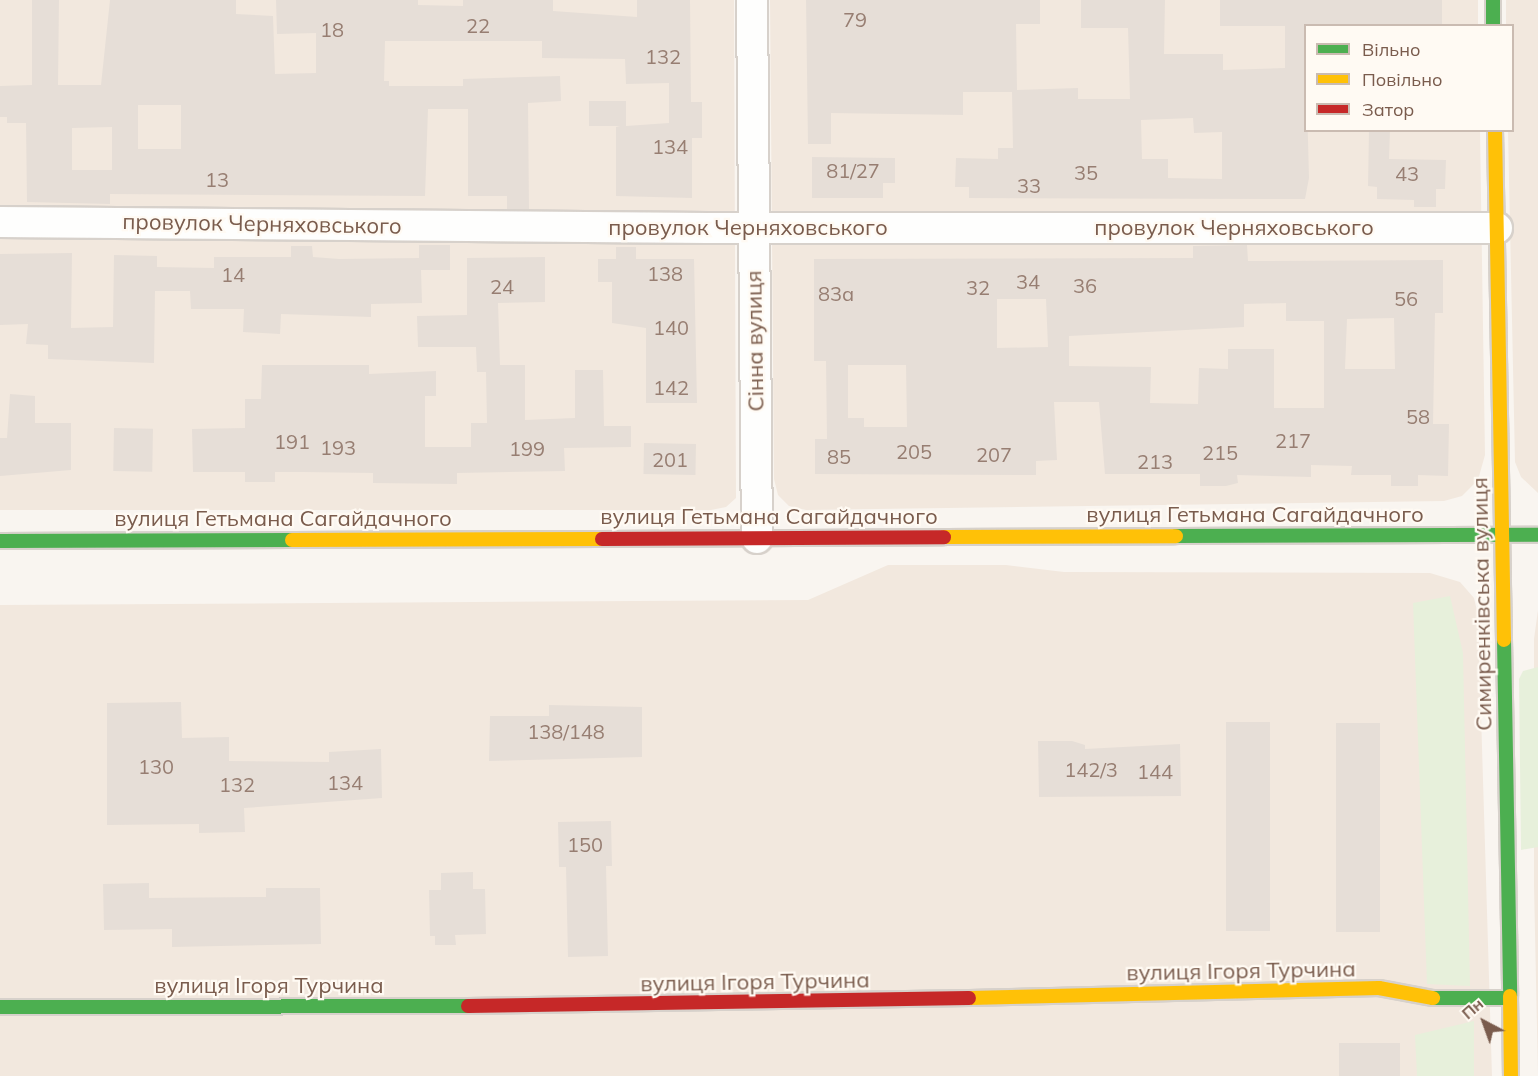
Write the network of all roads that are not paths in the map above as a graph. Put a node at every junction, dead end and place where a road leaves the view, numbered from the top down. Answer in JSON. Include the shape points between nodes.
{"nodes":[{"id":1,"x":752,"y":0,"type":"edge"},
{"id":2,"x":1493,"y":0,"type":"edge"},
{"id":3,"x":1493,"y":24,"type":"edge"},
{"id":4,"x":1495,"y":132,"type":"edge"},
{"id":5,"x":0,"y":222,"type":"edge"},
{"id":6,"x":754,"y":228,"type":"junction"},
{"id":7,"x":1497,"y":228,"type":"junction"},
{"id":8,"x":1503,"y":534,"type":"junction"},
{"id":9,"x":1538,"y":535,"type":"edge"},
{"id":10,"x":757,"y":538,"type":"junction"},
{"id":11,"x":0,"y":541,"type":"edge"},
{"id":12,"x":1510,"y":998,"type":"junction"},
{"id":13,"x":0,"y":1007,"type":"edge"},
{"id":14,"x":1511,"y":1076,"type":"edge"}],
"edges":[{"from":1,"to":6,"type":"street","name":"Сінна вулиця"},
{"from":2,"to":3,"type":"main road"},
{"from":4,"to":7,"type":"main road","name":"Симиренківська вулиця"},
{"from":5,"to":6,"type":"street","name":"провулок Черняховського"},
{"from":6,"to":7,"type":"street","name":"провулок Черняховського"},
{"from":6,"to":10,"type":"street","name":"Сінна вулиця"},
{"from":7,"to":8,"type":"main road","name":"Симиренківська вулиця"},
{"from":8,"to":9,"type":"main road","name":"вулиця Гетьмана Сагайдачного"},
{"from":8,"to":10,"type":"main road","name":"вулиця Гетьмана Сагайдачного"},
{"from":8,"to":12,"type":"main road","name":"Симиренківська вулиця"},
{"from":10,"to":11,"type":"main road","name":"вулиця Гетьмана Сагайдачного"},
{"from":12,"to":13,"type":"main road","name":"вулиця Ігоря Турчина","via":[[1433,998],[1379,988],[660,1006]]},
{"from":12,"to":14,"type":"main road","name":"Симиренківська вулиця"}]}
